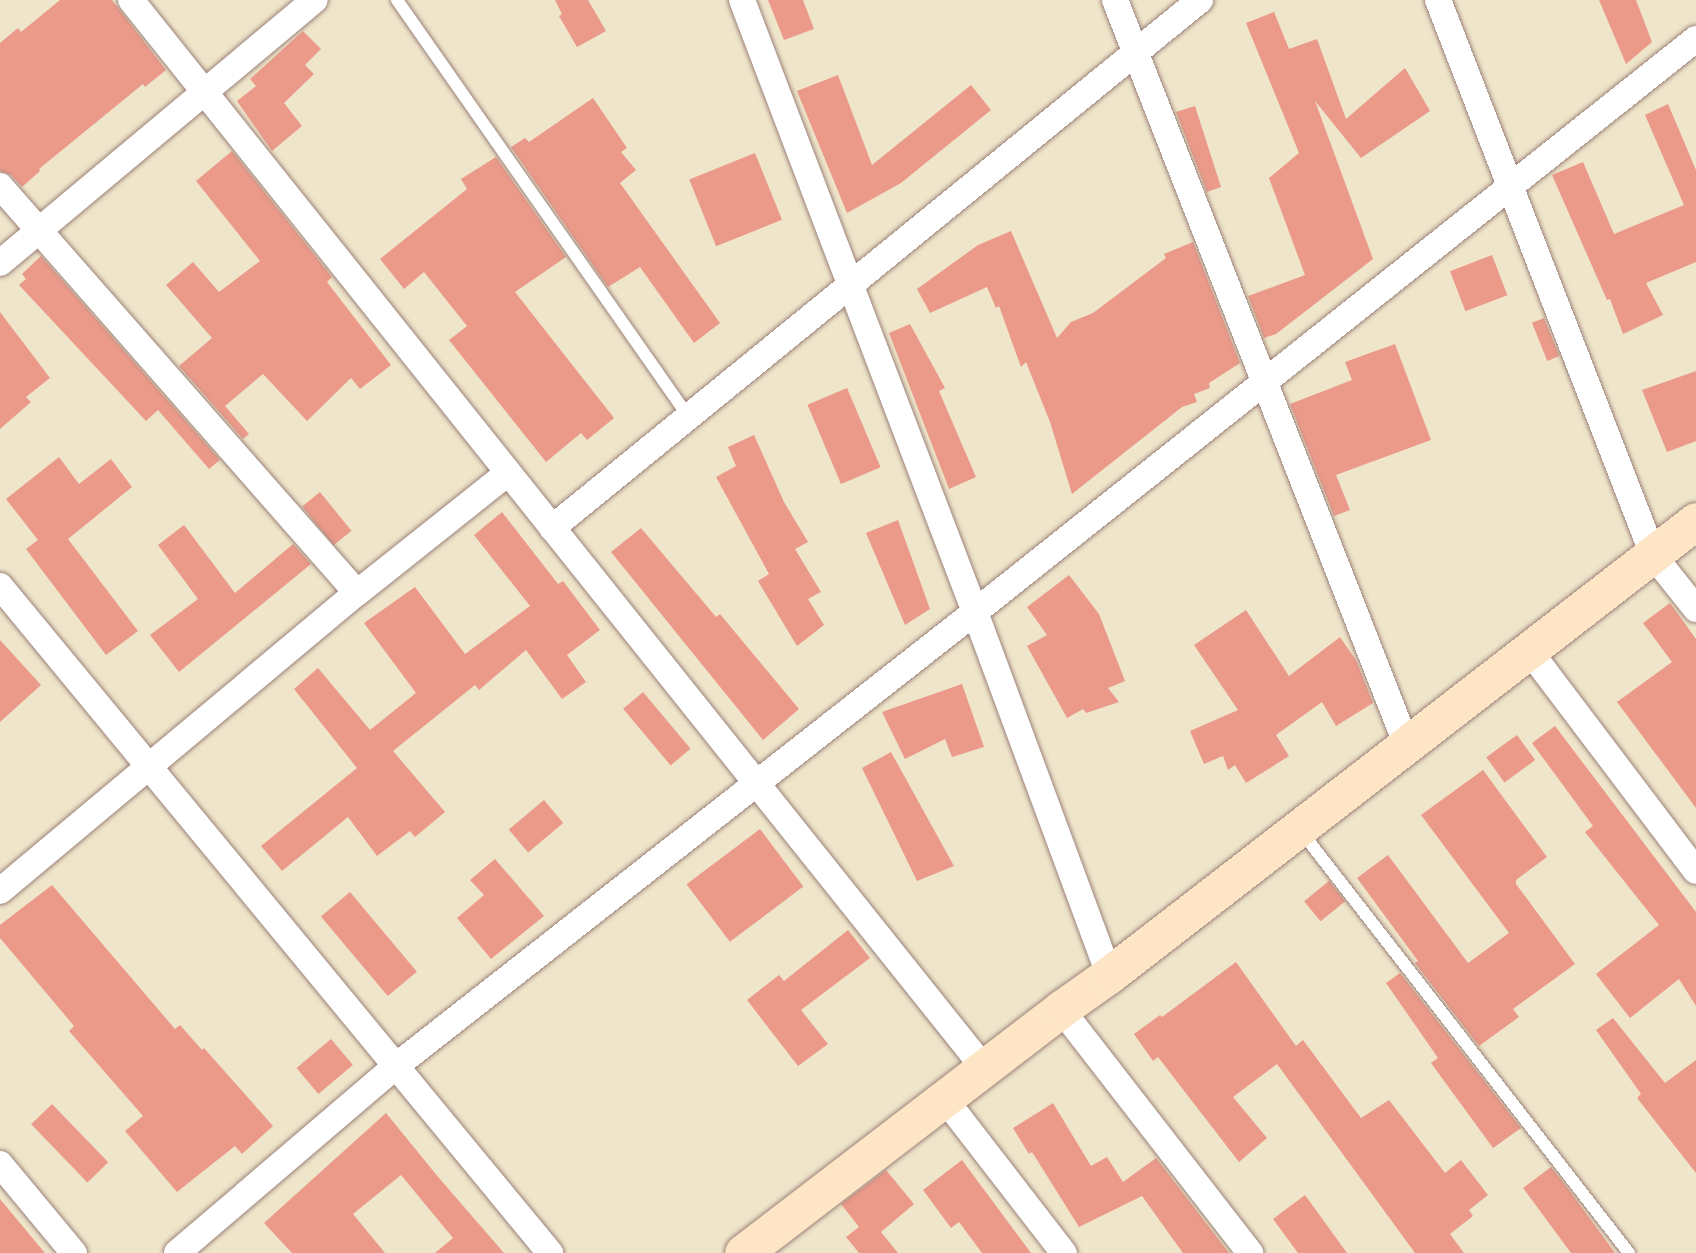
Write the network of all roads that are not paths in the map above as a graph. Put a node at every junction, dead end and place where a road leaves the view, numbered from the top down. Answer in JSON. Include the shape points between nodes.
{"nodes":[{"id":1,"x":131,"y":0,"type":"edge"},
{"id":2,"x":315,"y":0,"type":"edge"},
{"id":3,"x":397,"y":0,"type":"edge"},
{"id":4,"x":743,"y":0,"type":"edge"},
{"id":5,"x":1115,"y":0,"type":"edge"},
{"id":6,"x":1200,"y":0,"type":"edge"},
{"id":7,"x":1438,"y":0,"type":"edge"},
{"id":8,"x":1696,"y":39,"type":"edge"},
{"id":9,"x":1136,"y":53,"type":"junction"},
{"id":10,"x":205,"y":93,"type":"junction"},
{"id":11,"x":1510,"y":185,"type":"junction"},
{"id":12,"x":0,"y":186,"type":"edge"},
{"id":13,"x":38,"y":230,"type":"junction"},
{"id":14,"x":0,"y":263,"type":"edge"},
{"id":15,"x":851,"y":288,"type":"junction"},
{"id":16,"x":1264,"y":382,"type":"junction"},
{"id":17,"x":688,"y":416,"type":"junction"},
{"id":18,"x":509,"y":473,"type":"junction"},
{"id":19,"x":1696,"y":521,"type":"edge"},
{"id":20,"x":552,"y":528,"type":"junction"},
{"id":21,"x":1653,"y":555,"type":"junction"},
{"id":22,"x":0,"y":586,"type":"edge"},
{"id":23,"x":357,"y":593,"type":"junction"},
{"id":24,"x":1696,"y":609,"type":"edge"},
{"id":25,"x":975,"y":612,"type":"junction"},
{"id":26,"x":1528,"y":649,"type":"junction"},
{"id":27,"x":1407,"y":746,"type":"junction"},
{"id":28,"x":149,"y":766,"type":"junction"},
{"id":29,"x":756,"y":783,"type":"junction"},
{"id":30,"x":1297,"y":827,"type":"junction"},
{"id":31,"x":1696,"y":872,"type":"edge"},
{"id":32,"x":0,"y":891,"type":"edge"},
{"id":33,"x":1109,"y":975,"type":"junction"},
{"id":34,"x":1061,"y":1009,"type":"junction"},
{"id":35,"x":396,"y":1066,"type":"junction"},
{"id":36,"x":984,"y":1068,"type":"junction"},
{"id":37,"x":944,"y":1098,"type":"junction"},
{"id":38,"x":0,"y":1164,"type":"edge"},
{"id":39,"x":74,"y":1253,"type":"edge"},
{"id":40,"x":177,"y":1253,"type":"edge"},
{"id":41,"x":550,"y":1253,"type":"edge"},
{"id":42,"x":743,"y":1253,"type":"edge"},
{"id":43,"x":1064,"y":1253,"type":"edge"},
{"id":44,"x":1250,"y":1253,"type":"edge"},
{"id":45,"x":1629,"y":1253,"type":"edge"}],
"edges":[{"from":1,"to":10,"type":"street"},
{"from":2,"to":10,"type":"street"},
{"from":3,"to":17,"type":"lane"},
{"from":4,"to":15,"type":"street"},
{"from":5,"to":9,"type":"street"},
{"from":6,"to":9,"type":"street"},
{"from":7,"to":11,"type":"street"},
{"from":8,"to":11,"type":"street"},
{"from":9,"to":15,"type":"street"},
{"from":9,"to":16,"type":"street"},
{"from":10,"to":13,"type":"street"},
{"from":10,"to":18,"type":"street"},
{"from":11,"to":16,"type":"street"},
{"from":11,"to":21,"type":"street"},
{"from":12,"to":13,"type":"street"},
{"from":13,"to":14,"type":"street"},
{"from":13,"to":23,"type":"street"},
{"from":15,"to":17,"type":"street"},
{"from":15,"to":25,"type":"street"},
{"from":16,"to":25,"type":"street"},
{"from":16,"to":27,"type":"street"},
{"from":17,"to":20,"type":"street"},
{"from":18,"to":20,"type":"street"},
{"from":18,"to":23,"type":"street"},
{"from":19,"to":21,"type":"street"},
{"from":20,"to":29,"type":"street"},
{"from":21,"to":24,"type":"street"},
{"from":21,"to":26,"type":"street"},
{"from":22,"to":28,"type":"street"},
{"from":23,"to":28,"type":"street"},
{"from":25,"to":29,"type":"street"},
{"from":25,"to":33,"type":"street"},
{"from":26,"to":27,"type":"street"},
{"from":26,"to":31,"type":"street"},
{"from":27,"to":30,"type":"street"},
{"from":28,"to":32,"type":"street"},
{"from":28,"to":35,"type":"street"},
{"from":29,"to":35,"type":"street"},
{"from":29,"to":36,"type":"street"},
{"from":30,"to":33,"type":"street"},
{"from":30,"to":45,"type":"lane"},
{"from":33,"to":34,"type":"street"},
{"from":34,"to":36,"type":"street"},
{"from":34,"to":44,"type":"street"},
{"from":35,"to":40,"type":"street"},
{"from":35,"to":41,"type":"street"},
{"from":36,"to":37,"type":"street"},
{"from":37,"to":42,"type":"street"},
{"from":37,"to":43,"type":"street"},
{"from":38,"to":39,"type":"street"}]}
